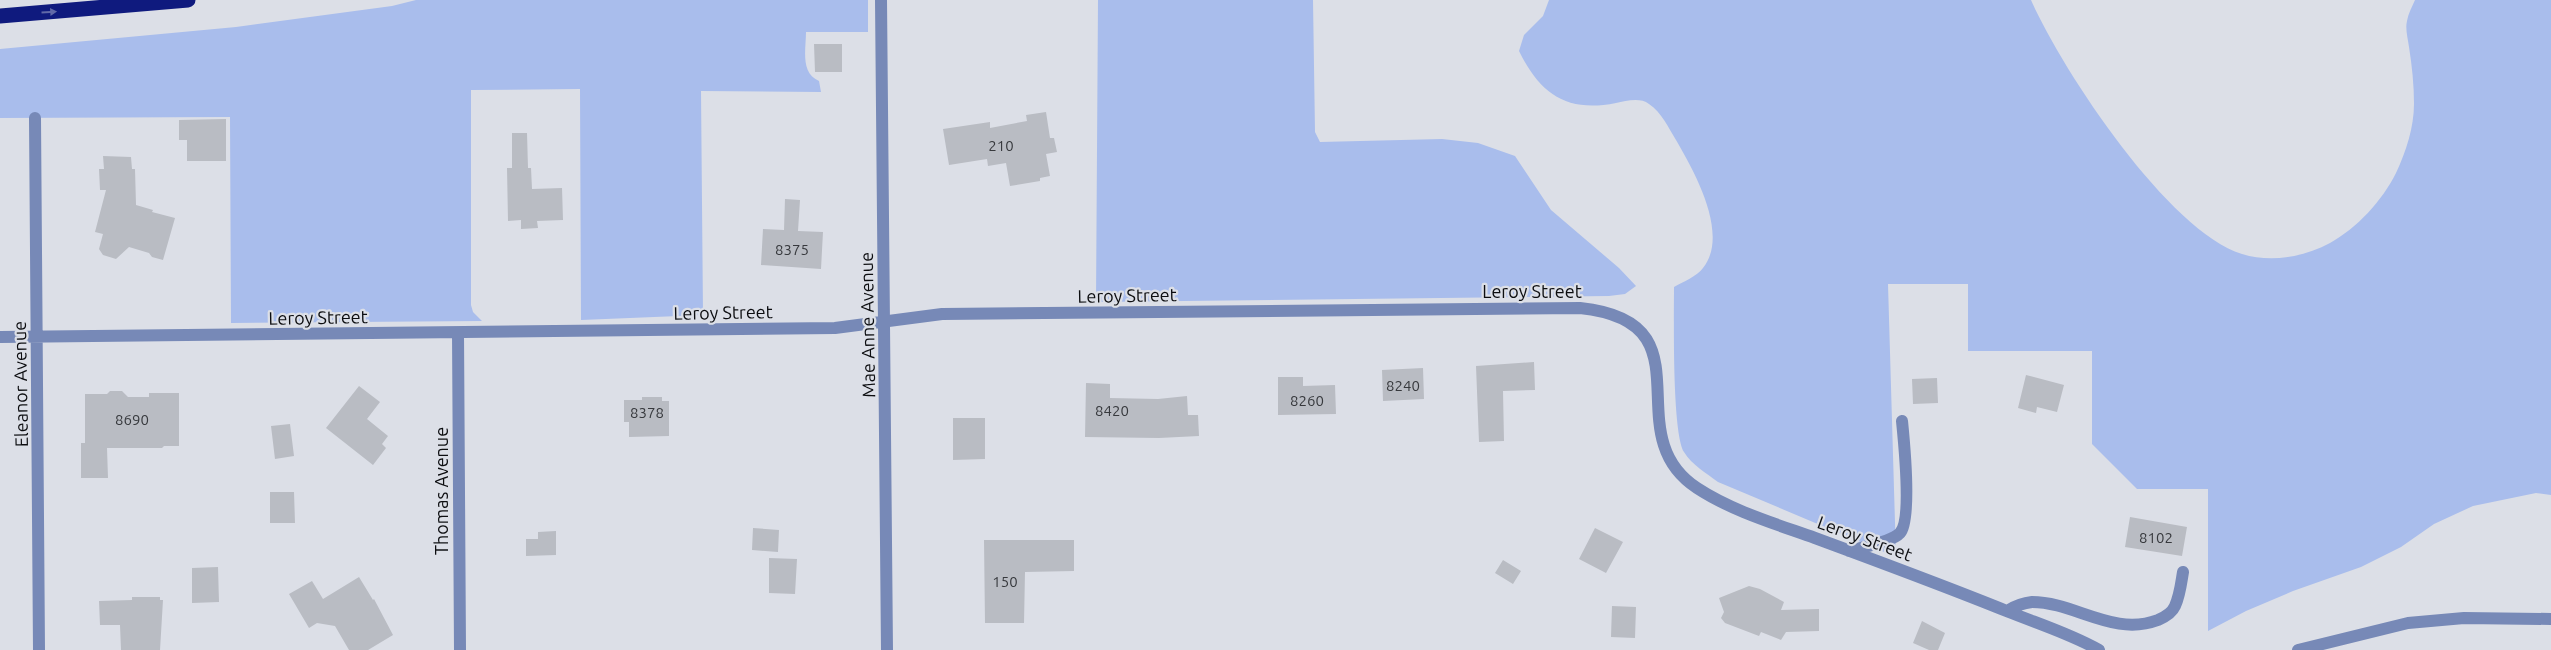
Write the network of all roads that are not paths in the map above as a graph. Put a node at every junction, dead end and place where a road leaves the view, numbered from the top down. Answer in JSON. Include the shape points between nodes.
{"nodes":[{"id":1,"x":188,"y":0,"type":"edge"},
{"id":2,"x":881,"y":0,"type":"edge"},
{"id":3,"x":0,"y":16,"type":"edge"},
{"id":4,"x":35,"y":118,"type":"dead end"},
{"id":5,"x":885,"y":323,"type":"junction"},
{"id":6,"x":458,"y":333,"type":"junction"},
{"id":7,"x":36,"y":336,"type":"junction"},
{"id":8,"x":0,"y":337,"type":"edge"},
{"id":9,"x":1902,"y":421,"type":"dead end"},
{"id":10,"x":1850,"y":551,"type":"junction"},
{"id":11,"x":2183,"y":572,"type":"dead end"},
{"id":12,"x":2007,"y":611,"type":"junction"},
{"id":13,"x":2551,"y":620,"type":"edge"},
{"id":14,"x":40,"y":650,"type":"edge"},
{"id":15,"x":460,"y":650,"type":"edge"},
{"id":16,"x":887,"y":650,"type":"edge"},
{"id":17,"x":2099,"y":650,"type":"edge"},
{"id":18,"x":2298,"y":650,"type":"edge"}],
"edges":[{"from":3,"to":1,"type":"highway","one_way":true},
{"from":2,"to":5,"type":"street","name":"Mae Anne Avenue"},
{"from":4,"to":7,"type":"street","name":"Eleanor Avenue"},
{"from":5,"to":6,"type":"street","name":"Leroy Street","via":[[835,328]]},
{"from":5,"to":10,"type":"street","name":"Leroy Street","via":[[942,314],[1598,309],[1633,323],[1654,351],[1662,440],[1668,459],[1680,473],[1717,500]]},
{"from":5,"to":16,"type":"street","name":"Mae Anne Avenue"},
{"from":6,"to":7,"type":"street","name":"Leroy Street"},
{"from":6,"to":15,"type":"street","name":"Thomas Avenue"},
{"from":7,"to":8,"type":"street","name":"Leroy Street"},
{"from":7,"to":14,"type":"street","name":"Eleanor Avenue"},
{"from":9,"to":10,"type":"street","via":[[1906,521],[1902,532],[1894,538]]},
{"from":10,"to":12,"type":"street","name":"Leroy Street"},
{"from":11,"to":12,"type":"street","via":[[2175,608],[2165,617],[2150,622],[2117,624],[2033,602],[2022,603]]},
{"from":12,"to":17,"type":"street","name":"Leroy Street"},
{"from":13,"to":18,"type":"street","via":[[2464,618],[2408,623]]}]}
